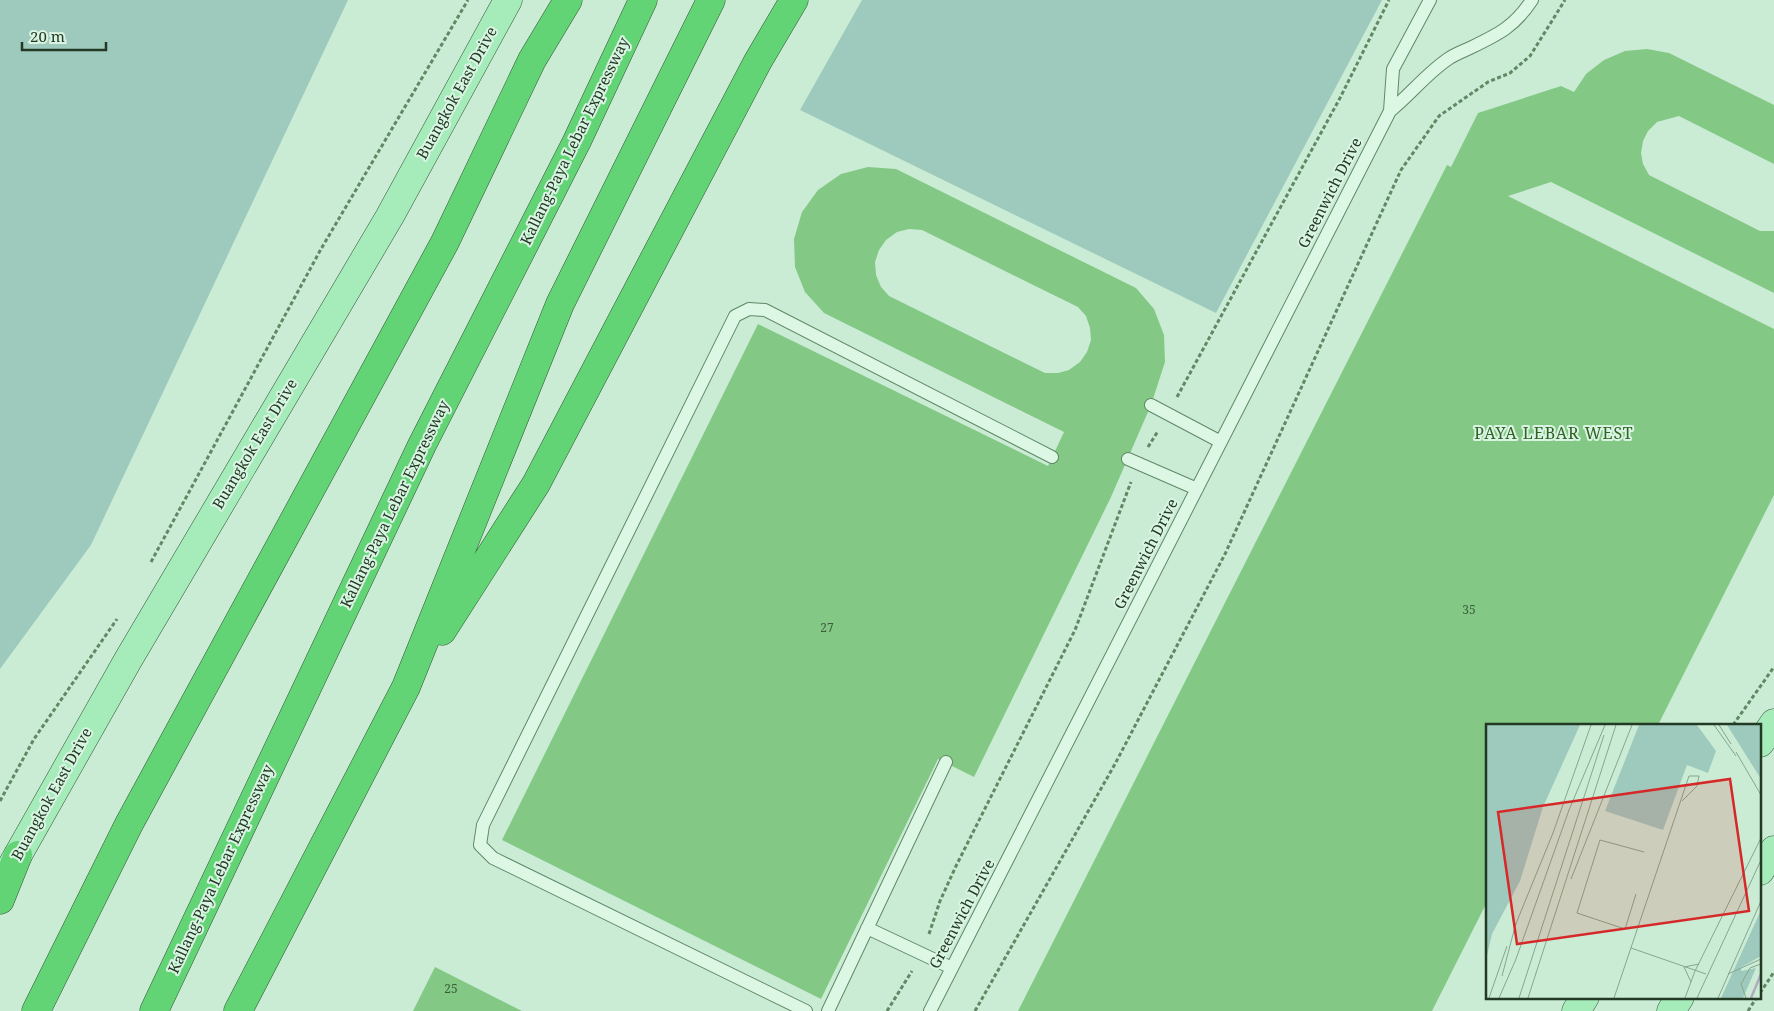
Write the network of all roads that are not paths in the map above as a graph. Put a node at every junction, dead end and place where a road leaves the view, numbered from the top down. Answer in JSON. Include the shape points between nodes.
{"nodes":[{"id":1,"x":508,"y":0,"type":"edge"},
{"id":2,"x":568,"y":0,"type":"edge"},
{"id":3,"x":643,"y":0,"type":"edge"},
{"id":4,"x":711,"y":0,"type":"edge"},
{"id":5,"x":794,"y":0,"type":"edge"},
{"id":6,"x":1430,"y":0,"type":"edge"},
{"id":7,"x":1532,"y":0,"type":"edge"},
{"id":8,"x":1390,"y":111,"type":"junction"},
{"id":9,"x":1151,"y":405,"type":"dead end"},
{"id":10,"x":1221,"y":442,"type":"junction"},
{"id":11,"x":1052,"y":457,"type":"dead end"},
{"id":12,"x":1133,"y":461,"type":"road end"},
{"id":13,"x":1197,"y":489,"type":"junction"},
{"id":14,"x":406,"y":687,"type":"junction"},
{"id":15,"x":1774,"y":723,"type":"edge"},
{"id":16,"x":1762,"y":740,"type":"edge"},
{"id":17,"x":946,"y":762,"type":"dead end"},
{"id":18,"x":1774,"y":850,"type":"edge"},
{"id":19,"x":18,"y":855,"type":"junction"},
{"id":20,"x":1762,"y":868,"type":"edge"},
{"id":21,"x":0,"y":886,"type":"edge"},
{"id":22,"x":0,"y":900,"type":"edge"},
{"id":23,"x":867,"y":928,"type":"junction"},
{"id":24,"x":952,"y":968,"type":"junction"},
{"id":25,"x":1585,"y":998,"type":"edge"},
{"id":26,"x":1679,"y":998,"type":"edge"},
{"id":27,"x":36,"y":1011,"type":"edge"},
{"id":28,"x":154,"y":1011,"type":"edge"},
{"id":29,"x":238,"y":1011,"type":"edge"},
{"id":30,"x":806,"y":1011,"type":"edge"},
{"id":31,"x":828,"y":1011,"type":"edge"},
{"id":32,"x":930,"y":1011,"type":"edge"},
{"id":33,"x":1576,"y":1011,"type":"edge"},
{"id":34,"x":1672,"y":1011,"type":"edge"}],
"edges":[{"from":1,"to":19,"type":"main road","name":"Buangkok East Drive","via":[[390,216],[128,660]]},
{"from":2,"to":27,"type":"highway","via":[[532,60],[445,242],[128,824]]},
{"from":3,"to":28,"type":"highway","name":"Kallang-Paya Lebar Expressway","via":[[577,141],[422,445]]},
{"from":4,"to":14,"type":"highway","via":[[560,304]]},
{"from":5,"to":14,"type":"highway","via":[[758,61],[536,484]]},
{"from":6,"to":8,"type":"lane","name":"Greenwich Drive","via":[[1393,69]]},
{"from":7,"to":8,"type":"lane","name":"Greenwich Drive","via":[[1510,27],[1450,57]]},
{"from":8,"to":10,"type":"lane","name":"Greenwich Drive"},
{"from":9,"to":10,"type":"lane"},
{"from":10,"to":13,"type":"lane","name":"Greenwich Drive"},
{"from":11,"to":30,"type":"lane","via":[[765,310],[749,309],[735,316],[483,825],[480,845],[493,858]]},
{"from":12,"to":13,"type":"lane"},
{"from":13,"to":24,"type":"lane","name":"Greenwich Drive"},
{"from":14,"to":29,"type":"highway"},
{"from":15,"to":16,"type":"main road"},
{"from":17,"to":23,"type":"lane"},
{"from":18,"to":20,"type":"main road"},
{"from":19,"to":21,"type":"main road","name":"Buangkok East Drive"},
{"from":19,"to":22,"type":"highway"},
{"from":23,"to":24,"type":"lane"},
{"from":23,"to":31,"type":"lane"},
{"from":24,"to":32,"type":"lane","name":"Greenwich Drive"},
{"from":25,"to":33,"type":"main road"},
{"from":26,"to":34,"type":"main road"}]}
